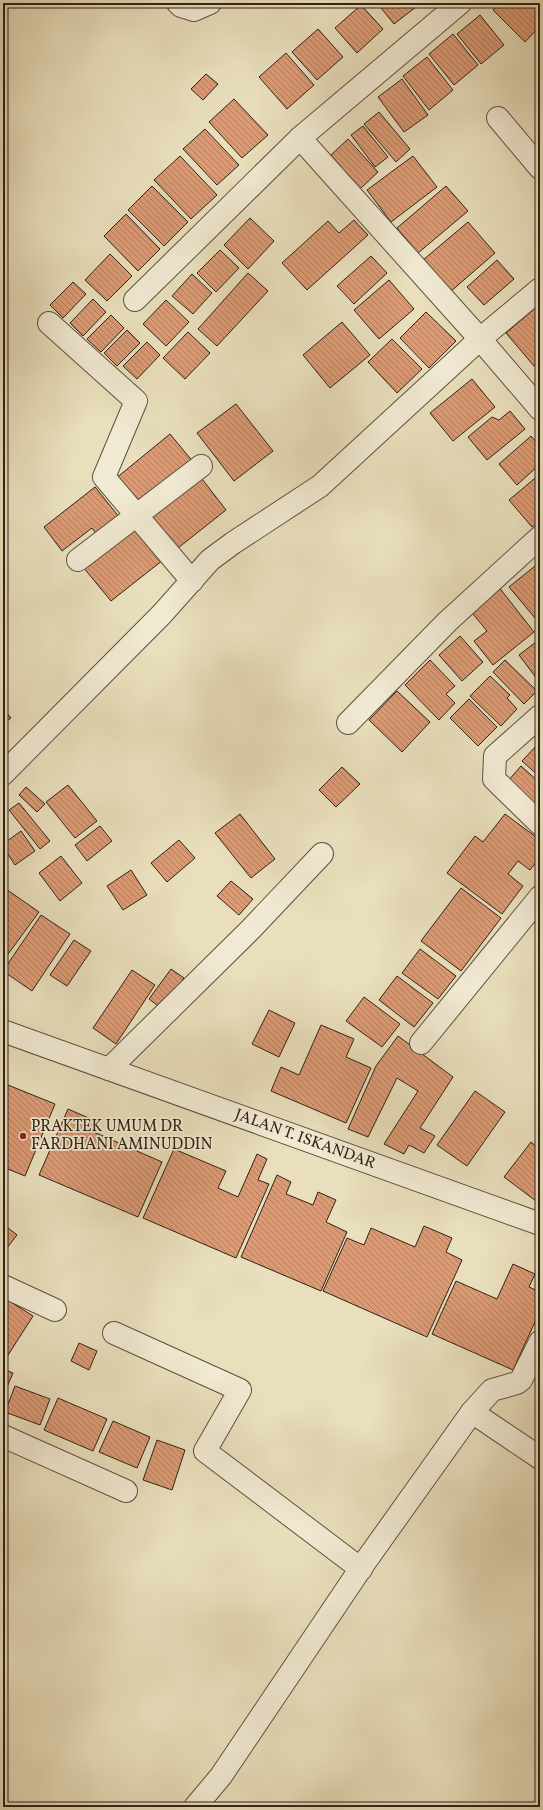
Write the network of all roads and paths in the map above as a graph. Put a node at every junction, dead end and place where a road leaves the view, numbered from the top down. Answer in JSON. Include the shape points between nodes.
{"nodes":[{"id":1,"x":178,"y":3,"type":"edge"},
{"id":2,"x":210,"y":3,"type":"edge"},
{"id":3,"x":460,"y":3,"type":"edge"},
{"id":4,"x":498,"y":118,"type":"dead end"},
{"id":5,"x":300,"y":138,"type":"junction"},
{"id":6,"x":540,"y":168,"type":"edge"},
{"id":7,"x":540,"y":289,"type":"edge"},
{"id":8,"x":135,"y":300,"type":"dead end"},
{"id":9,"x":49,"y":323,"type":"dead end"},
{"id":10,"x":480,"y":339,"type":"junction"},
{"id":11,"x":540,"y":410,"type":"edge"},
{"id":12,"x":201,"y":466,"type":"dead end"},
{"id":13,"x":136,"y":516,"type":"junction"},
{"id":14,"x":540,"y":537,"type":"edge"},
{"id":15,"x":78,"y":560,"type":"dead end"},
{"id":16,"x":192,"y":580,"type":"junction"},
{"id":17,"x":540,"y":716,"type":"edge"},
{"id":18,"x":348,"y":723,"type":"dead end"},
{"id":19,"x":3,"y":774,"type":"edge"},
{"id":20,"x":540,"y":824,"type":"edge"},
{"id":21,"x":322,"y":854,"type":"dead end"},
{"id":22,"x":540,"y":897,"type":"edge"},
{"id":23,"x":3,"y":1031,"type":"edge"},
{"id":24,"x":421,"y":1043,"type":"dead end"},
{"id":25,"x":109,"y":1069,"type":"junction"},
{"id":26,"x":540,"y":1224,"type":"edge"},
{"id":27,"x":3,"y":1286,"type":"edge"},
{"id":28,"x":55,"y":1310,"type":"dead end"},
{"id":29,"x":114,"y":1333,"type":"dead end"},
{"id":30,"x":540,"y":1342,"type":"edge"},
{"id":31,"x":472,"y":1412,"type":"junction"},
{"id":32,"x":3,"y":1436,"type":"edge"},
{"id":33,"x":540,"y":1458,"type":"edge"},
{"id":34,"x":126,"y":1491,"type":"dead end"},
{"id":35,"x":361,"y":1569,"type":"junction"},
{"id":36,"x":194,"y":1807,"type":"edge"}],
"edges":[{"from":1,"to":2,"type":"street","via":[[194,10]]},
{"from":3,"to":5,"type":"street"},
{"from":4,"to":6,"type":"street"},
{"from":5,"to":8,"type":"street"},
{"from":5,"to":10,"type":"street"},
{"from":7,"to":10,"type":"street"},
{"from":9,"to":13,"type":"street","via":[[136,401],[104,477]]},
{"from":10,"to":11,"type":"street"},
{"from":10,"to":16,"type":"street","via":[[320,486],[233,543],[210,560]]},
{"from":12,"to":13,"type":"street"},
{"from":13,"to":15,"type":"street"},
{"from":13,"to":16,"type":"street"},
{"from":14,"to":18,"type":"street","via":[[448,621]]},
{"from":16,"to":19,"type":"street","via":[[162,614]]},
{"from":17,"to":20,"type":"street","via":[[495,756],[494,778]]},
{"from":21,"to":25,"type":"street","via":[[252,929]]},
{"from":22,"to":24,"type":"street"},
{"from":23,"to":25,"type":"street","name":"JALAN T. ISKANDAR"},
{"from":25,"to":26,"type":"street","name":"JALAN T. ISKANDAR"},
{"from":27,"to":28,"type":"street"},
{"from":29,"to":35,"type":"street","via":[[240,1390],[205,1451]]},
{"from":30,"to":31,"type":"street","via":[[521,1380],[492,1390]]},
{"from":31,"to":33,"type":"street"},
{"from":31,"to":35,"type":"street"},
{"from":32,"to":34,"type":"street"},
{"from":35,"to":36,"type":"street","via":[[221,1776]]}]}
